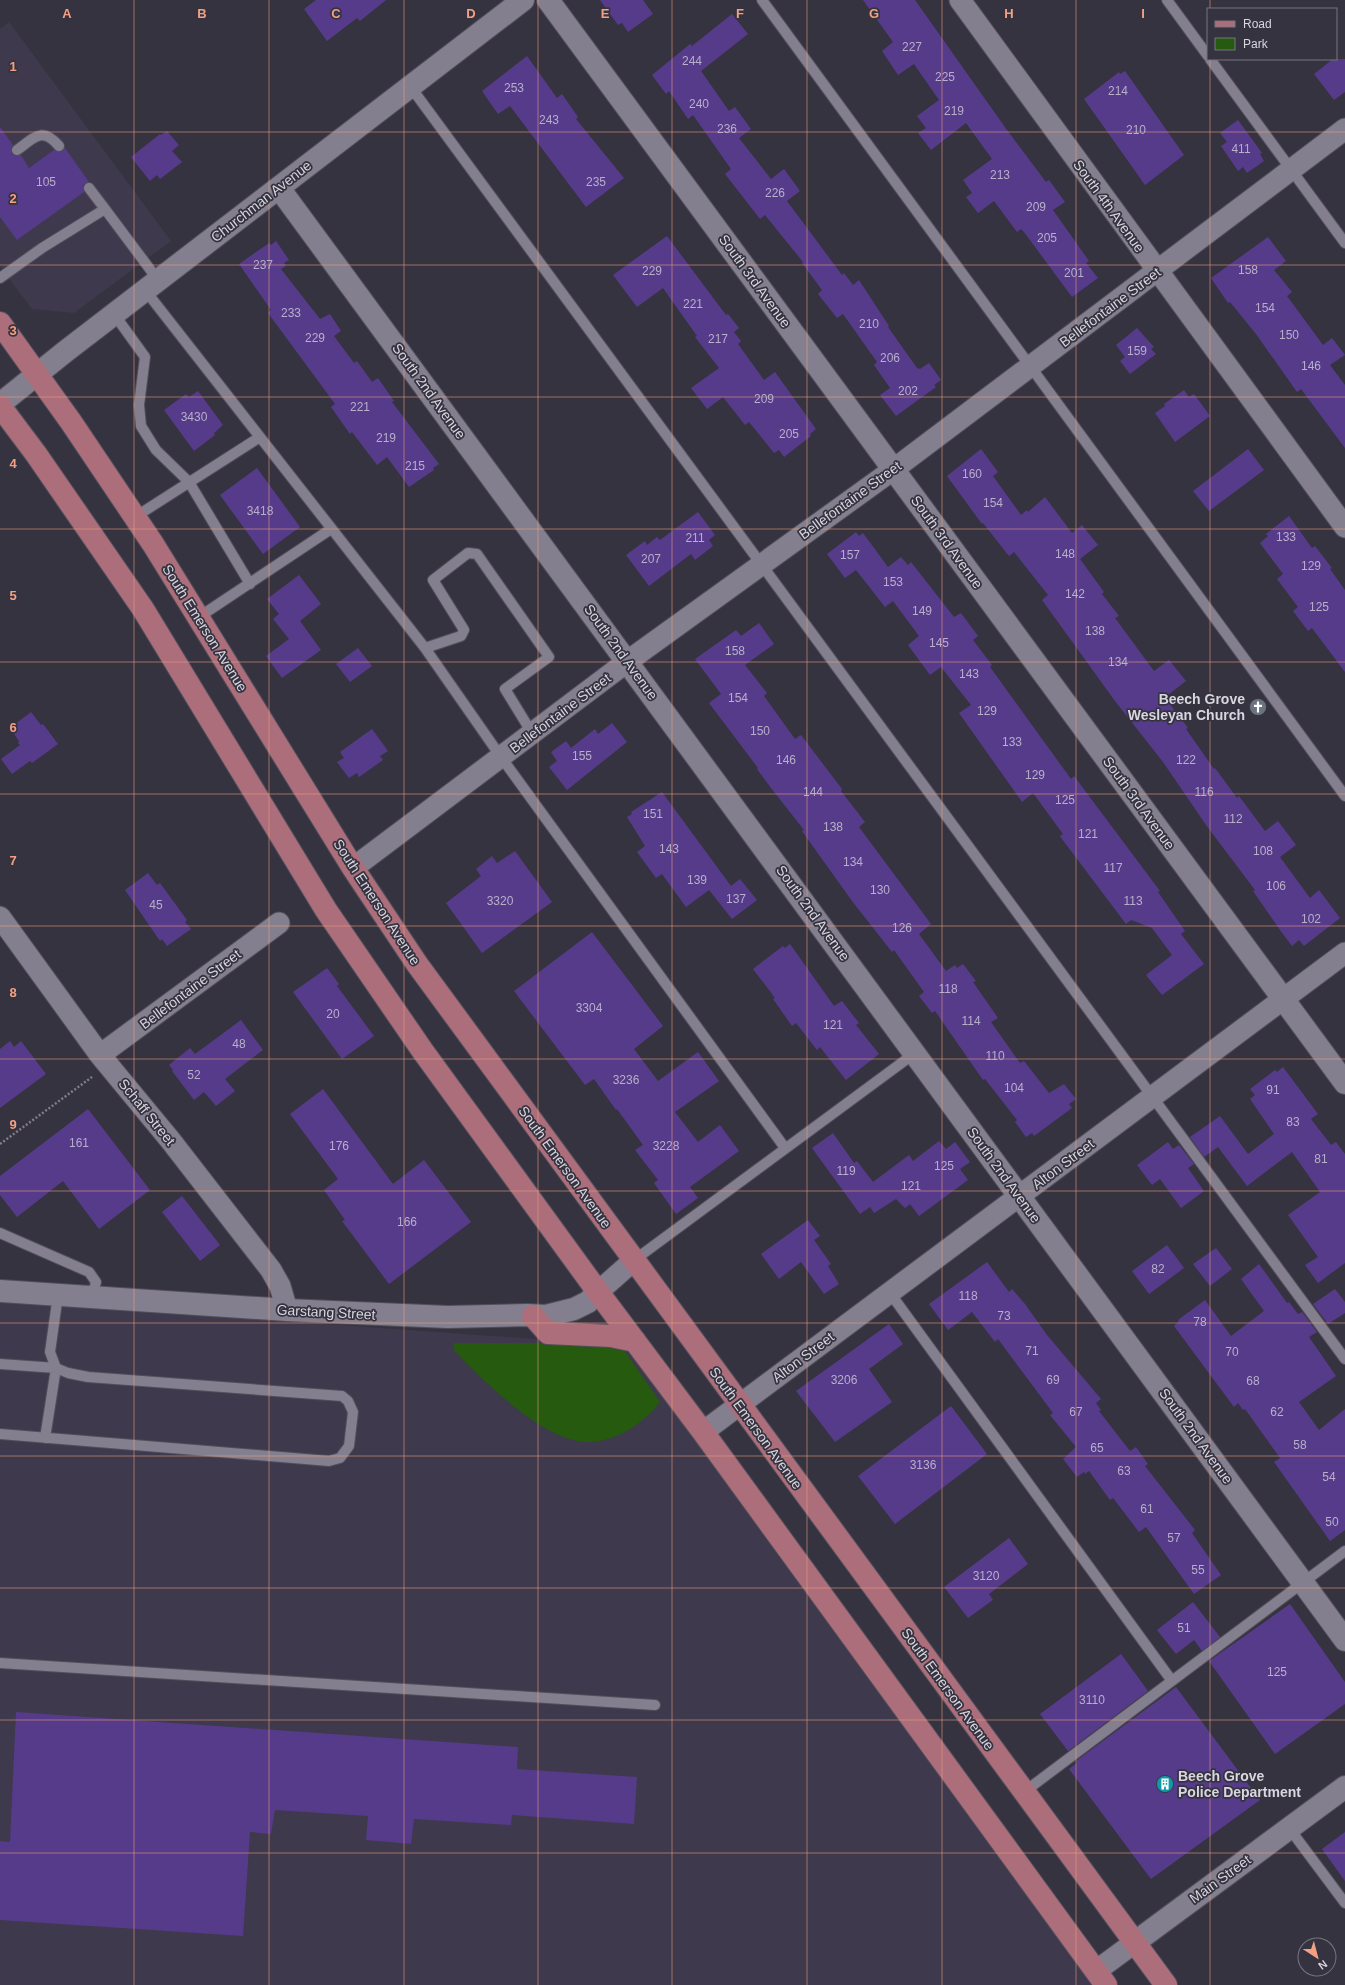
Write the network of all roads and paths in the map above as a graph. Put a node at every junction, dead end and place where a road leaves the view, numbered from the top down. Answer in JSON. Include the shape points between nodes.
{"nodes":[{"id":1,"x":523,"y":0,"type":"edge"},
{"id":2,"x":548,"y":0,"type":"edge"},
{"id":3,"x":762,"y":0,"type":"edge"},
{"id":4,"x":960,"y":0,"type":"edge"},
{"id":5,"x":1167,"y":0,"type":"edge"},
{"id":6,"x":1207,"y":55,"type":"edge"},
{"id":7,"x":1211,"y":60,"type":"edge"},
{"id":8,"x":410,"y":86,"type":"junction"},
{"id":9,"x":1345,"y":129,"type":"edge"},
{"id":10,"x":59,"y":146,"type":"dead end"},
{"id":11,"x":17,"y":150,"type":"dead end"},
{"id":12,"x":1291,"y":170,"type":"junction"},
{"id":13,"x":89,"y":188,"type":"dead end"},
{"id":14,"x":279,"y":188,"type":"junction"},
{"id":15,"x":105,"y":209,"type":"junction"},
{"id":16,"x":1345,"y":243,"type":"edge"},
{"id":17,"x":1158,"y":272,"type":"junction"},
{"id":18,"x":0,"y":278,"type":"edge"},
{"id":19,"x":151,"y":285,"type":"junction"},
{"id":20,"x":114,"y":314,"type":"junction"},
{"id":21,"x":0,"y":323,"type":"edge"},
{"id":22,"x":1030,"y":367,"type":"junction"},
{"id":23,"x":37,"y":373,"type":"junction"},
{"id":24,"x":0,"y":405,"type":"edge"},
{"id":25,"x":260,"y":437,"type":"junction"},
{"id":26,"x":894,"y":469,"type":"junction"},
{"id":27,"x":189,"y":482,"type":"junction"},
{"id":28,"x":135,"y":517,"type":"junction"},
{"id":29,"x":1345,"y":527,"type":"edge"},
{"id":30,"x":331,"y":529,"type":"junction"},
{"id":31,"x":762,"y":565,"type":"junction"},
{"id":32,"x":250,"y":584,"type":"junction"},
{"id":33,"x":199,"y":617,"type":"junction"},
{"id":34,"x":424,"y":648,"type":"junction"},
{"id":35,"x":628,"y":662,"type":"junction"},
{"id":36,"x":532,"y":734,"type":"junction"},
{"id":37,"x":501,"y":757,"type":"junction"},
{"id":38,"x":1345,"y":796,"type":"edge"},
{"id":39,"x":353,"y":868,"type":"junction"},
{"id":40,"x":0,"y":917,"type":"edge"},
{"id":41,"x":279,"y":923,"type":"dead end"},
{"id":42,"x":1345,"y":953,"type":"edge"},
{"id":43,"x":1283,"y":1000,"type":"junction"},
{"id":44,"x":914,"y":1053,"type":"junction"},
{"id":45,"x":104,"y":1060,"type":"junction"},
{"id":46,"x":1345,"y":1083,"type":"edge"},
{"id":47,"x":1153,"y":1097,"type":"junction"},
{"id":48,"x":0,"y":1144,"type":"edge"},
{"id":49,"x":785,"y":1148,"type":"junction"},
{"id":50,"x":1020,"y":1197,"type":"junction"},
{"id":51,"x":0,"y":1233,"type":"edge"},
{"id":52,"x":633,"y":1260,"type":"junction"},
{"id":53,"x":0,"y":1291,"type":"edge"},
{"id":54,"x":598,"y":1292,"type":"junction"},
{"id":55,"x":890,"y":1293,"type":"junction"},
{"id":56,"x":58,"y":1295,"type":"junction"},
{"id":57,"x":92,"y":1297,"type":"junction"},
{"id":58,"x":287,"y":1310,"type":"junction"},
{"id":59,"x":532,"y":1316,"type":"junction"},
{"id":60,"x":635,"y":1341,"type":"junction"},
{"id":61,"x":1345,"y":1359,"type":"edge"},
{"id":62,"x":0,"y":1364,"type":"edge"},
{"id":63,"x":56,"y":1368,"type":"junction"},
{"id":64,"x":740,"y":1404,"type":"junction"},
{"id":65,"x":703,"y":1432,"type":"junction"},
{"id":66,"x":0,"y":1434,"type":"edge"},
{"id":67,"x":45,"y":1438,"type":"junction"},
{"id":68,"x":1345,"y":1552,"type":"edge"},
{"id":69,"x":1303,"y":1583,"type":"junction"},
{"id":70,"x":1345,"y":1640,"type":"edge"},
{"id":71,"x":0,"y":1663,"type":"edge"},
{"id":72,"x":1172,"y":1681,"type":"junction"},
{"id":73,"x":655,"y":1705,"type":"dead end"},
{"id":74,"x":1345,"y":1787,"type":"edge"},
{"id":75,"x":1024,"y":1792,"type":"junction"},
{"id":76,"x":1289,"y":1828,"type":"junction"},
{"id":77,"x":1345,"y":1903,"type":"edge"},
{"id":78,"x":1134,"y":1943,"type":"junction"},
{"id":79,"x":1101,"y":1978,"type":"edge"},
{"id":80,"x":1166,"y":1985,"type":"edge"}],
"edges":[{"from":1,"to":8,"type":"street","name":"Churchman Avenue"},
{"from":2,"to":26,"type":"street","name":"South 3rd Avenue"},
{"from":3,"to":22,"type":"lane"},
{"from":4,"to":17,"type":"street","name":"South 4th Avenue"},
{"from":5,"to":6,"type":"lane"},
{"from":7,"to":12,"type":"lane"},
{"from":8,"to":14,"type":"street","name":"Churchman Avenue"},
{"from":8,"to":31,"type":"lane"},
{"from":9,"to":12,"type":"street","name":"Bellefontaine Street"},
{"from":10,"to":11,"type":"lane","via":[[51,137],[43,135],[36,136]]},
{"from":12,"to":16,"type":"lane"},
{"from":12,"to":17,"type":"street","name":"Bellefontaine Street"},
{"from":13,"to":15,"type":"lane"},
{"from":14,"to":19,"type":"street","name":"Churchman Avenue"},
{"from":14,"to":35,"type":"street","name":"South 2nd Avenue"},
{"from":15,"to":18,"type":"lane","via":[[42,248]]},
{"from":15,"to":19,"type":"lane"},
{"from":17,"to":22,"type":"street","name":"Bellefontaine Street"},
{"from":17,"to":29,"type":"street","name":"South 4th Avenue"},
{"from":19,"to":20,"type":"street","name":"Churchman Avenue"},
{"from":19,"to":25,"type":"lane"},
{"from":20,"to":23,"type":"street","name":"Churchman Avenue"},
{"from":20,"to":27,"type":"lane","via":[[145,357],[139,405],[141,426],[156,450]]},
{"from":21,"to":23,"type":"main road","name":"South Emerson Avenue"},
{"from":22,"to":26,"type":"street","name":"Bellefontaine Street"},
{"from":22,"to":38,"type":"lane"},
{"from":23,"to":24,"type":"street","name":"Churchman Avenue"},
{"from":23,"to":28,"type":"main road","name":"South Emerson Avenue"},
{"from":24,"to":54,"type":"main road","via":[[143,609],[326,910],[422,1050]]},
{"from":25,"to":27,"type":"lane"},
{"from":25,"to":30,"type":"lane"},
{"from":26,"to":31,"type":"street","name":"Bellefontaine Street"},
{"from":26,"to":43,"type":"street","name":"South 3rd Avenue"},
{"from":27,"to":28,"type":"lane"},
{"from":27,"to":32,"type":"lane"},
{"from":28,"to":33,"type":"main road","name":"South Emerson Avenue"},
{"from":30,"to":32,"type":"lane"},
{"from":30,"to":34,"type":"lane"},
{"from":31,"to":35,"type":"street","name":"Bellefontaine Street"},
{"from":31,"to":47,"type":"lane"},
{"from":32,"to":33,"type":"lane"},
{"from":33,"to":39,"type":"main road","name":"South Emerson Avenue"},
{"from":34,"to":36,"type":"lane","via":[[461,636],[464,630],[433,580],[468,553],[478,554],[549,657],[505,689]]},
{"from":34,"to":37,"type":"lane"},
{"from":35,"to":36,"type":"street","name":"Bellefontaine Street"},
{"from":35,"to":44,"type":"street","name":"South 2nd Avenue"},
{"from":36,"to":37,"type":"street","name":"Bellefontaine Street"},
{"from":37,"to":39,"type":"street","name":"Bellefontaine Street"},
{"from":37,"to":49,"type":"lane"},
{"from":39,"to":52,"type":"main road","name":"South Emerson Avenue","via":[[417,964]]},
{"from":40,"to":45,"type":"street","name":"Schaff Street"},
{"from":41,"to":45,"type":"street","name":"Bellefontaine Street"},
{"from":42,"to":43,"type":"street","name":"Alton Street"},
{"from":43,"to":46,"type":"street","name":"South 3rd Avenue"},
{"from":43,"to":47,"type":"street","name":"Alton Street"},
{"from":44,"to":49,"type":"lane"},
{"from":44,"to":50,"type":"street","name":"South 2nd Avenue"},
{"from":45,"to":48,"type":"path"},
{"from":45,"to":58,"type":"street","name":"Schaff Street","via":[[272,1270]]},
{"from":47,"to":50,"type":"street","name":"Alton Street"},
{"from":47,"to":61,"type":"lane"},
{"from":49,"to":52,"type":"lane"},
{"from":50,"to":55,"type":"street","name":"Alton Street"},
{"from":50,"to":69,"type":"street","name":"South 2nd Avenue"},
{"from":51,"to":57,"type":"lane","via":[[89,1272],[96,1282]]},
{"from":52,"to":54,"type":"street","name":"Garstang Street"},
{"from":52,"to":64,"type":"main road","name":"South Emerson Avenue"},
{"from":53,"to":56,"type":"street","name":"Garstang Street"},
{"from":54,"to":59,"type":"street","name":"Garstang Street","via":[[574,1310]]},
{"from":54,"to":60,"type":"main road"},
{"from":55,"to":64,"type":"street","name":"Alton Street"},
{"from":55,"to":72,"type":"lane"},
{"from":56,"to":57,"type":"street","name":"Garstang Street"},
{"from":56,"to":63,"type":"lane","via":[[50,1352]]},
{"from":57,"to":58,"type":"street","name":"Garstang Street"},
{"from":58,"to":59,"type":"street","name":"Garstang Street","via":[[448,1317]]},
{"from":59,"to":60,"type":"main road","via":[[548,1333],[611,1336]]},
{"from":60,"to":65,"type":"main road"},
{"from":62,"to":63,"type":"lane"},
{"from":63,"to":67,"type":"lane"},
{"from":63,"to":67,"type":"lane","via":[[88,1377],[342,1396],[348,1401],[353,1412],[349,1446],[340,1458],[329,1461]]},
{"from":64,"to":65,"type":"street","name":"Alton Street"},
{"from":64,"to":75,"type":"main road","name":"South Emerson Avenue"},
{"from":65,"to":79,"type":"main road"},
{"from":66,"to":67,"type":"lane"},
{"from":68,"to":69,"type":"lane"},
{"from":69,"to":70,"type":"street","name":"South 2nd Avenue"},
{"from":69,"to":72,"type":"lane"},
{"from":71,"to":73,"type":"lane"},
{"from":72,"to":75,"type":"lane"},
{"from":74,"to":76,"type":"street","name":"Main Street"},
{"from":75,"to":78,"type":"main road","name":"South Emerson Avenue"},
{"from":76,"to":77,"type":"lane"},
{"from":76,"to":78,"type":"street","name":"Main Street"},
{"from":78,"to":79,"type":"street","name":"Main Street"},
{"from":78,"to":80,"type":"main road","name":"South Emerson Avenue"}]}
